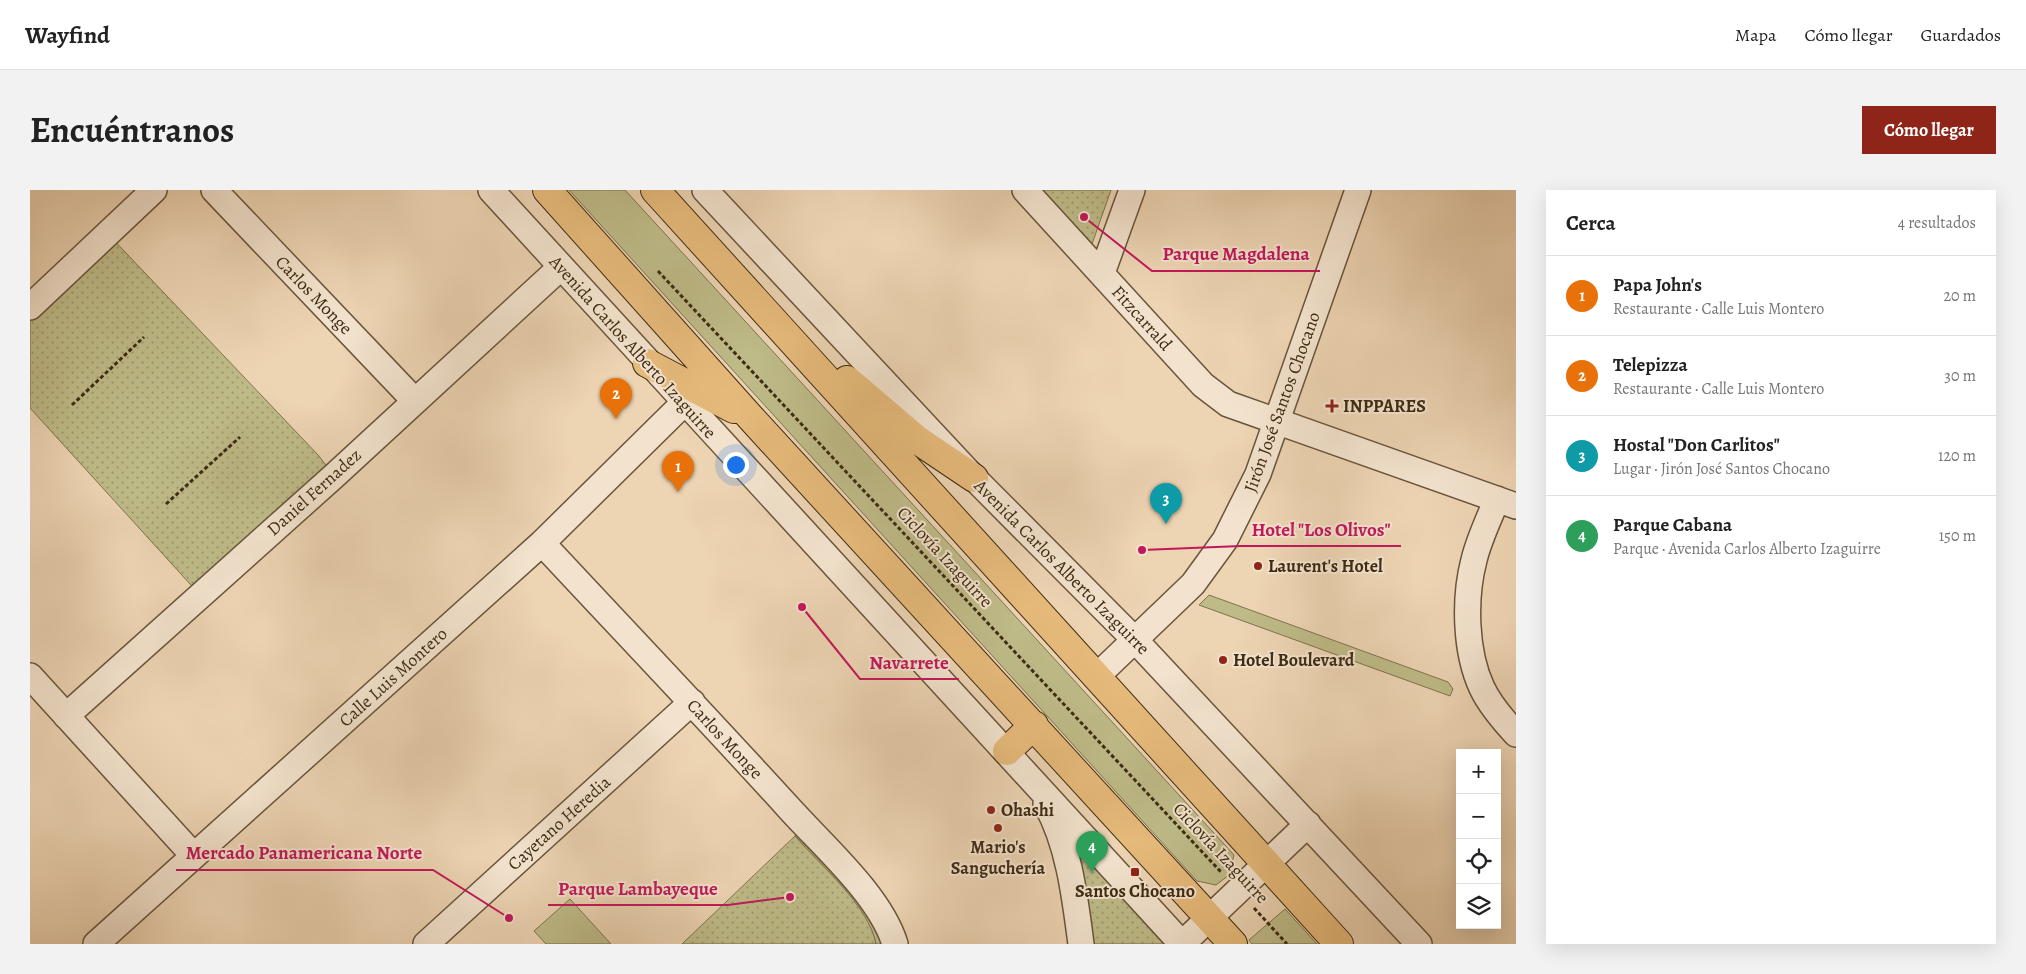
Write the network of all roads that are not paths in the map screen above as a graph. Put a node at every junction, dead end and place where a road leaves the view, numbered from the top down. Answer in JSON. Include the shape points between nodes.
{"nodes":[{"id":1,"x":154,"y":190,"type":"edge"},
{"id":2,"x":214,"y":190,"type":"edge"},
{"id":3,"x":491,"y":190,"type":"edge"},
{"id":4,"x":547,"y":190,"type":"edge"},
{"id":5,"x":655,"y":190,"type":"edge"},
{"id":6,"x":705,"y":190,"type":"edge"},
{"id":7,"x":1025,"y":190,"type":"edge"},
{"id":8,"x":1132,"y":190,"type":"edge"},
{"id":9,"x":1358,"y":190,"type":"edge"},
{"id":10,"x":561,"y":267,"type":"junction"},
{"id":11,"x":1102,"y":273,"type":"junction"},
{"id":12,"x":30,"y":307,"type":"edge"},
{"id":13,"x":647,"y":362,"type":"junction"},
{"id":14,"x":814,"y":366,"type":"junction"},
{"id":15,"x":414,"y":400,"type":"junction"},
{"id":16,"x":684,"y":403,"type":"junction"},
{"id":17,"x":752,"y":418,"type":"junction"},
{"id":18,"x":1276,"y":422,"type":"junction"},
{"id":19,"x":974,"y":478,"type":"junction"},
{"id":20,"x":1506,"y":502,"type":"edge"},
{"id":21,"x":542,"y":543,"type":"junction"},
{"id":22,"x":1135,"y":640,"type":"junction"},
{"id":23,"x":30,"y":676,"type":"edge"},
{"id":24,"x":1096,"y":677,"type":"junction"},
{"id":25,"x":692,"y":702,"type":"junction"},
{"id":26,"x":66,"y":716,"type":"junction"},
{"id":27,"x":1034,"y":725,"type":"junction"},
{"id":28,"x":1516,"y":734,"type":"edge"},
{"id":29,"x":1007,"y":751,"type":"junction"},
{"id":30,"x":1031,"y":778,"type":"junction"},
{"id":31,"x":1308,"y":824,"type":"junction"},
{"id":32,"x":194,"y":856,"type":"junction"},
{"id":33,"x":1266,"y":863,"type":"junction"},
{"id":34,"x":1209,"y":918,"type":"junction"},
{"id":35,"x":96,"y":944,"type":"edge"},
{"id":36,"x":426,"y":944,"type":"edge"},
{"id":37,"x":895,"y":944,"type":"edge"},
{"id":38,"x":1081,"y":944,"type":"edge"},
{"id":39,"x":1182,"y":944,"type":"edge"},
{"id":40,"x":1233,"y":944,"type":"edge"},
{"id":41,"x":1339,"y":944,"type":"edge"},
{"id":42,"x":1419,"y":944,"type":"edge"}],
"edges":[{"from":1,"to":12,"type":"street"},
{"from":2,"to":15,"type":"street","name":"Carlos Monge"},
{"from":3,"to":10,"type":"street","name":"Avenida Carlos Alberto Izaguirre"},
{"from":4,"to":17,"type":"main road"},
{"from":5,"to":14,"type":"main road"},
{"from":6,"to":19,"type":"street","name":"Avenida Carlos Alberto Izaguirre"},
{"from":7,"to":11,"type":"street","name":"Fitzcarrald"},
{"from":8,"to":11,"type":"street"},
{"from":9,"to":18,"type":"street","name":"Jirón José Santos Chocano"},
{"from":10,"to":13,"type":"street","name":"Avenida Carlos Alberto Izaguirre"},
{"from":10,"to":15,"type":"street","name":"Daniel Fernadez"},
{"from":11,"to":18,"type":"street","name":"Fitzcarrald","via":[[1211,392],[1228,404]]},
{"from":13,"to":16,"type":"street","name":"Avenida Carlos Alberto Izaguirre"},
{"from":13,"to":17,"type":"main road"},
{"from":14,"to":19,"type":"main road","via":[[847,380],[916,439]]},
{"from":14,"to":24,"type":"main road"},
{"from":15,"to":26,"type":"street","name":"Daniel Fernadez"},
{"from":16,"to":21,"type":"street","name":"Calle Luis Montero"},
{"from":16,"to":29,"type":"street","name":"Avenida Carlos Alberto Izaguirre"},
{"from":17,"to":27,"type":"main road"},
{"from":18,"to":20,"type":"street","name":"Fitzcarrald"},
{"from":18,"to":22,"type":"street","name":"Jirón José Santos Chocano","via":[[1258,474],[1225,540],[1193,584]]},
{"from":19,"to":22,"type":"street","name":"Avenida Carlos Alberto Izaguirre"},
{"from":20,"to":28,"type":"street","via":[[1474,560],[1469,587],[1470,640],[1482,688]]},
{"from":21,"to":25,"type":"street","name":"Carlos Monge"},
{"from":21,"to":32,"type":"street","name":"Calle Luis Montero"},
{"from":22,"to":24,"type":"street","name":"Jirón José Santos Chocano"},
{"from":22,"to":31,"type":"street","name":"Avenida Carlos Alberto Izaguirre"},
{"from":23,"to":26,"type":"street"},
{"from":24,"to":33,"type":"main road"},
{"from":25,"to":36,"type":"street","name":"Cayetano Heredia"},
{"from":25,"to":37,"type":"street","name":"Carlos Monge","via":[[869,897]]},
{"from":26,"to":32,"type":"street"},
{"from":27,"to":29,"type":"main road"},
{"from":27,"to":34,"type":"main road"},
{"from":29,"to":30,"type":"street","name":"Avenida Carlos Alberto Izaguirre"},
{"from":30,"to":38,"type":"street","via":[[1050,811],[1063,848],[1071,877]]},
{"from":30,"to":39,"type":"street","name":"Avenida Carlos Alberto Izaguirre"},
{"from":31,"to":33,"type":"street"},
{"from":31,"to":42,"type":"street","name":"Avenida Carlos Alberto Izaguirre"},
{"from":32,"to":35,"type":"street","name":"Calle Luis Montero"},
{"from":33,"to":34,"type":"street"},
{"from":33,"to":41,"type":"main road"},
{"from":34,"to":39,"type":"street"},
{"from":34,"to":40,"type":"main road"}]}
